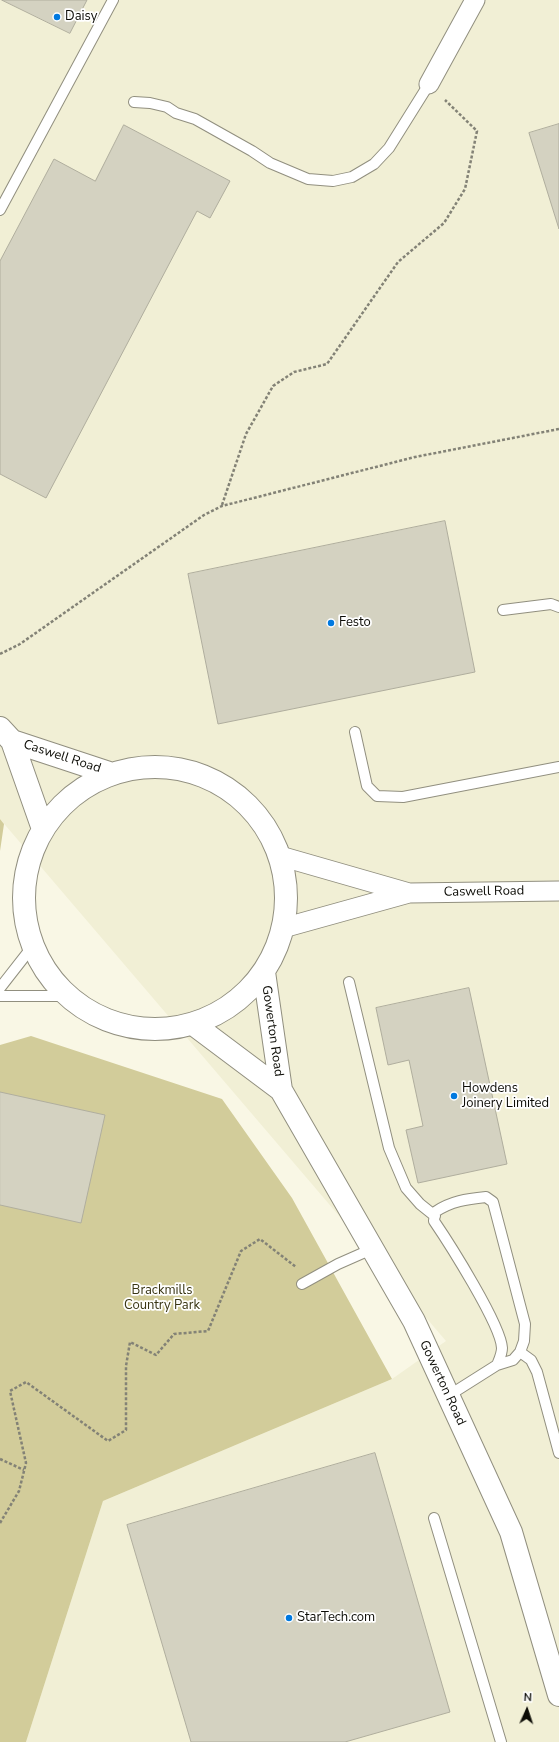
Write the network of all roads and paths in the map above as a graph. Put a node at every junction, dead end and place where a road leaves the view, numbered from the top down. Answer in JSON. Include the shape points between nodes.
{"nodes":[{"id":1,"x":113,"y":0,"type":"edge"},
{"id":2,"x":475,"y":0,"type":"edge"},
{"id":3,"x":429,"y":84,"type":"junction"},
{"id":4,"x":134,"y":102,"type":"dead end"},
{"id":5,"x":0,"y":210,"type":"edge"},
{"id":6,"x":559,"y":429,"type":"edge"},
{"id":7,"x":222,"y":506,"type":"junction"},
{"id":8,"x":559,"y":607,"type":"edge"},
{"id":9,"x":503,"y":610,"type":"dead end"},
{"id":10,"x":0,"y":654,"type":"edge"},
{"id":11,"x":355,"y":732,"type":"dead end"},
{"id":12,"x":6,"y":735,"type":"edge"},
{"id":13,"x":559,"y":767,"type":"edge"},
{"id":14,"x":112,"y":774,"type":"junction"},
{"id":15,"x":42,"y":829,"type":"junction"},
{"id":16,"x":280,"y":856,"type":"junction"},
{"id":17,"x":559,"y":891,"type":"edge"},
{"id":18,"x":409,"y":893,"type":"junction"},
{"id":19,"x":283,"y":928,"type":"junction"},
{"id":20,"x":32,"y":947,"type":"junction"},
{"id":21,"x":264,"y":972,"type":"junction"},
{"id":22,"x":349,"y":982,"type":"dead end"},
{"id":23,"x":0,"y":988,"type":"edge"},
{"id":24,"x":0,"y":996,"type":"edge"},
{"id":25,"x":66,"y":996,"type":"junction"},
{"id":26,"x":193,"y":1024,"type":"junction"},
{"id":27,"x":280,"y":1090,"type":"junction"},
{"id":28,"x":435,"y":1216,"type":"junction"},
{"id":29,"x":372,"y":1249,"type":"junction"},
{"id":30,"x":306,"y":1282,"type":"joint"},
{"id":31,"x":520,"y":1352,"type":"junction"},
{"id":32,"x":497,"y":1365,"type":"junction"},
{"id":33,"x":448,"y":1396,"type":"junction"},
{"id":34,"x":559,"y":1453,"type":"edge"},
{"id":35,"x":0,"y":1459,"type":"edge"},
{"id":36,"x":24,"y":1470,"type":"junction"},
{"id":37,"x":434,"y":1518,"type":"dead end"},
{"id":38,"x":0,"y":1523,"type":"edge"},
{"id":39,"x":559,"y":1695,"type":"edge"},
{"id":40,"x":501,"y":1742,"type":"edge"}],
"edges":[{"from":1,"to":5,"type":"lane"},
{"from":2,"to":3,"type":"street"},
{"from":3,"to":4,"type":"lane","via":[[389,148],[374,164],[352,177],[333,181],[308,178],[270,163],[195,119],[167,107]]},
{"from":3,"to":7,"type":"path","via":[[477,131],[465,189],[444,224],[398,262],[327,364],[294,372],[273,386],[246,434]]},
{"from":6,"to":7,"type":"path","via":[[415,457]]},
{"from":7,"to":10,"type":"path","via":[[204,515],[20,644]]},
{"from":8,"to":9,"type":"lane","via":[[551,604]]},
{"from":11,"to":13,"type":"lane","via":[[367,786],[377,796],[403,797]]},
{"from":12,"to":14,"type":"street","name":"Caswell Road"},
{"from":12,"to":15,"type":"street","name":"Caswell Road"},
{"from":14,"to":15,"type":"street","via":[[72,795]]},
{"from":14,"to":16,"type":"street","via":[[153,766],[194,772],[231,791],[261,820]]},
{"from":15,"to":20,"type":"street","via":[[26,866],[23,907]]},
{"from":16,"to":18,"type":"street","name":"Caswell Road"},
{"from":16,"to":19,"type":"street","via":[[286,892]]},
{"from":17,"to":18,"type":"street","name":"Caswell Road"},
{"from":18,"to":19,"type":"street","name":"Caswell Road"},
{"from":19,"to":21,"type":"street","via":[[276,951]]},
{"from":20,"to":23,"type":"lane"},
{"from":20,"to":25,"type":"street","via":[[46,973]]},
{"from":21,"to":26,"type":"street","via":[[233,1004]]},
{"from":21,"to":27,"type":"street","name":"Gowerton Road"},
{"from":22,"to":28,"type":"lane","via":[[389,1148],[406,1188]]},
{"from":24,"to":25,"type":"lane"},
{"from":25,"to":26,"type":"street","via":[[104,1020],[148,1030]]},
{"from":26,"to":27,"type":"street","name":"Gowerton Road"},
{"from":27,"to":29,"type":"street","name":"Gowerton Road"},
{"from":28,"to":31,"type":"lane","via":[[435,1212],[446,1204],[486,1197],[493,1202],[525,1324],[524,1341]]},
{"from":28,"to":32,"type":"lane","via":[[434,1221],[493,1322],[502,1346]]},
{"from":29,"to":30,"type":"lane"},
{"from":29,"to":33,"type":"street","name":"Gowerton Road","via":[[414,1321]]},
{"from":30,"to":36,"type":"path","via":[[302,1271],[260,1239],[241,1251],[208,1331],[174,1334],[156,1355],[130,1342],[126,1366],[126,1430],[108,1441],[26,1382],[10,1391],[26,1463]]},
{"from":31,"to":32,"type":"lane","via":[[514,1360]]},
{"from":31,"to":34,"type":"lane","via":[[531,1360],[537,1372]]},
{"from":32,"to":33,"type":"lane"},
{"from":33,"to":39,"type":"street","name":"Gowerton Road","via":[[511,1532]]},
{"from":35,"to":36,"type":"path"},
{"from":36,"to":38,"type":"path","via":[[19,1491]]},
{"from":37,"to":40,"type":"lane"}]}
